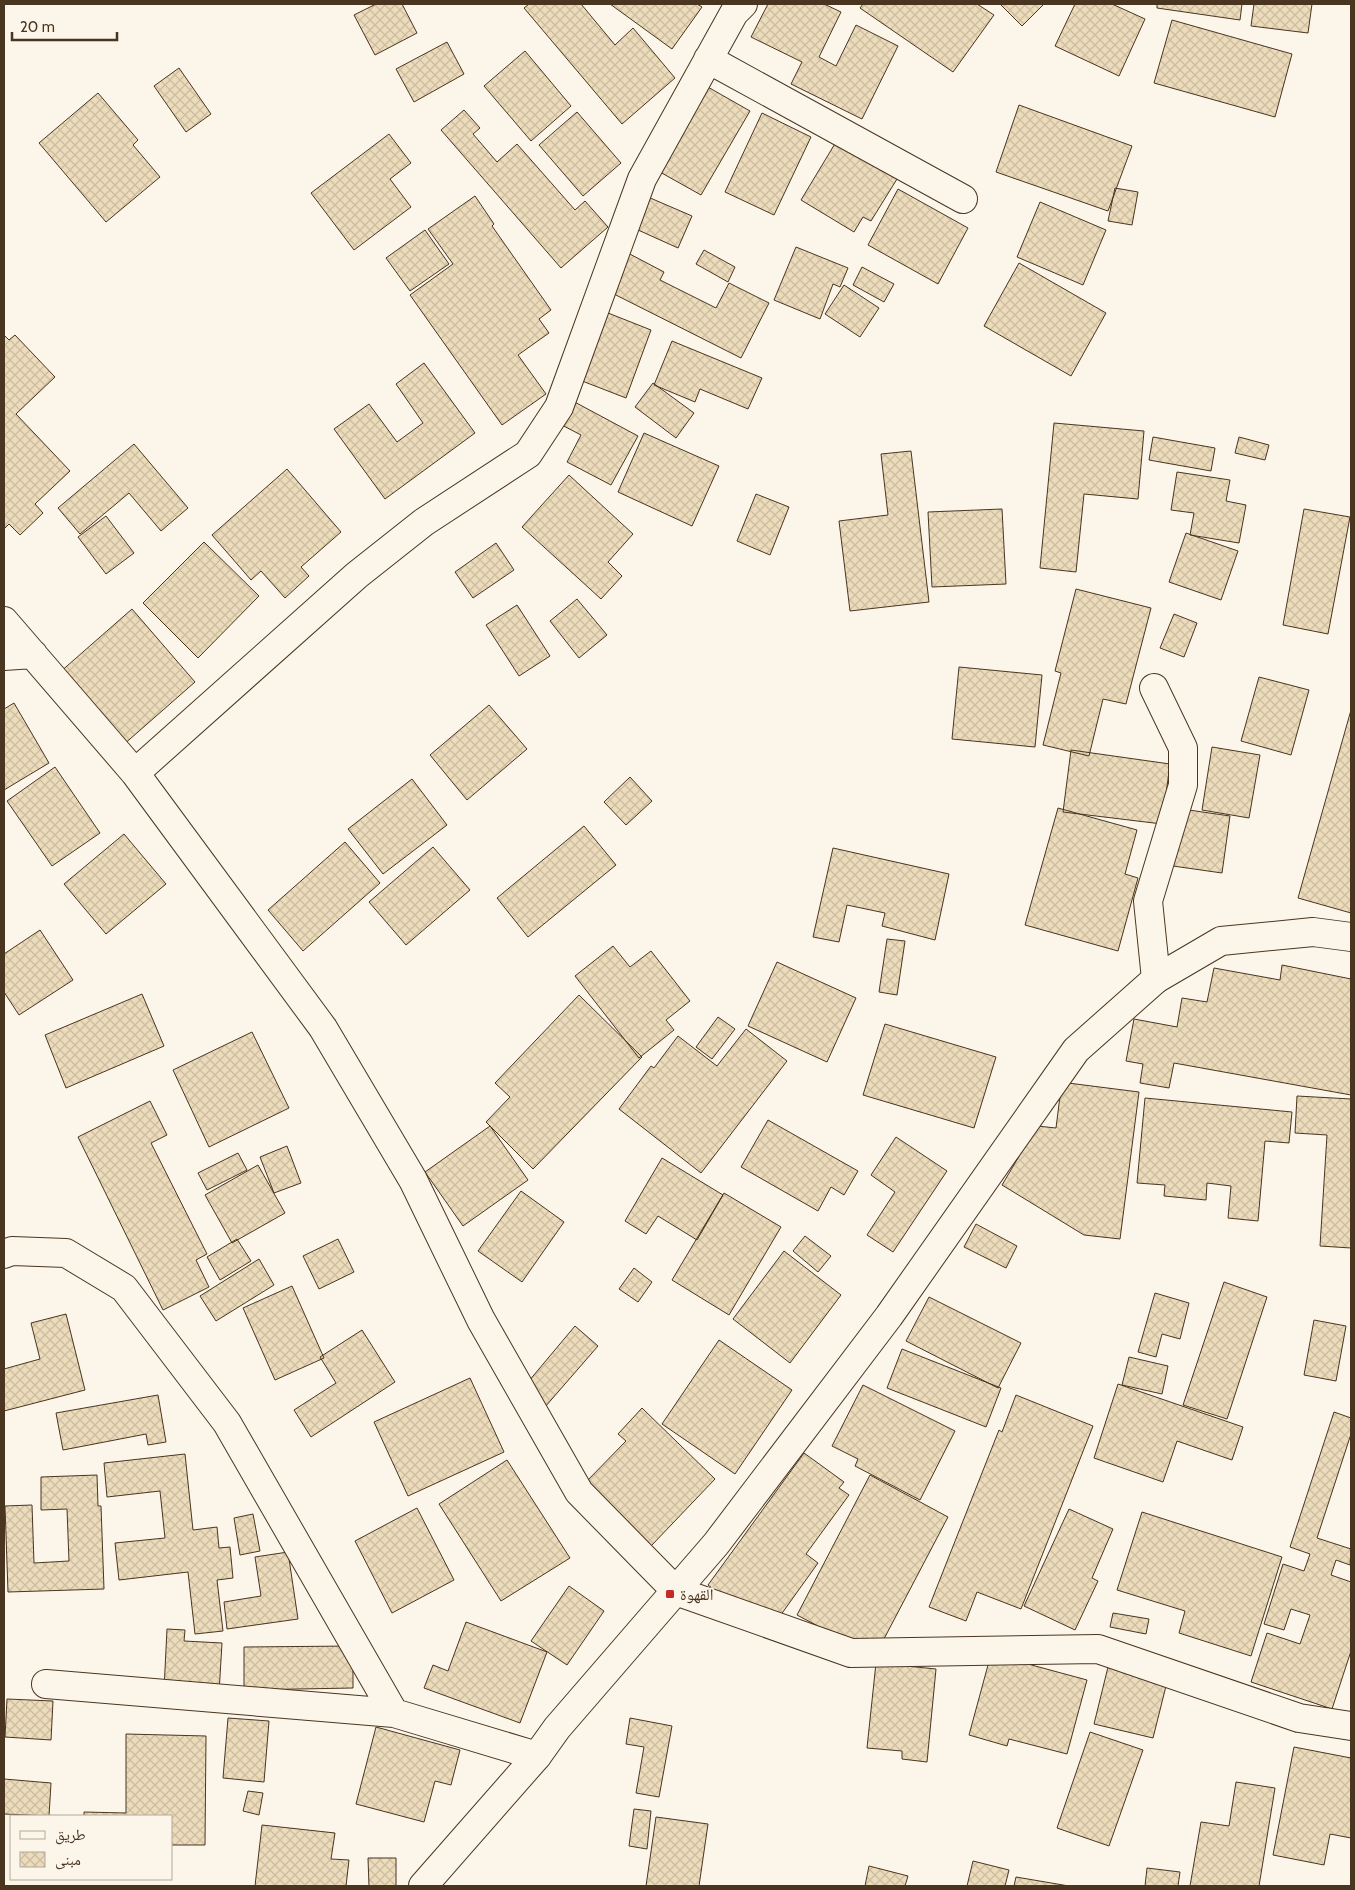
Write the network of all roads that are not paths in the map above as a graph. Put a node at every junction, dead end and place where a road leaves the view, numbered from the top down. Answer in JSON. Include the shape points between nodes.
{"nodes":[{"id":1,"x":743,"y":4,"type":"edge"},
{"id":2,"x":708,"y":59,"type":"junction"},
{"id":3,"x":963,"y":199,"type":"dead end"},
{"id":4,"x":4,"y":621,"type":"edge"},
{"id":5,"x":33,"y":654,"type":"junction"},
{"id":6,"x":4,"y":656,"type":"edge"},
{"id":7,"x":1154,"y":688,"type":"dead end"},
{"id":8,"x":135,"y":773,"type":"junction"},
{"id":9,"x":1351,"y":937,"type":"edge"},
{"id":10,"x":1156,"y":979,"type":"junction"},
{"id":11,"x":4,"y":1254,"type":"edge"},
{"id":12,"x":676,"y":1590,"type":"junction"},
{"id":13,"x":46,"y":1684,"type":"dead end"},
{"id":14,"x":394,"y":1713,"type":"junction"},
{"id":15,"x":1351,"y":1726,"type":"edge"},
{"id":16,"x":537,"y":1756,"type":"junction"},
{"id":17,"x":423,"y":1886,"type":"edge"}],
"edges":[{"from":1,"to":2,"type":"street","via":[[734,13]]},
{"from":2,"to":3,"type":"street"},
{"from":2,"to":8,"type":"street","via":[[642,179],[559,407],[528,454],[424,522],[357,575]]},
{"from":4,"to":5,"type":"street"},
{"from":5,"to":6,"type":"street"},
{"from":5,"to":8,"type":"street"},
{"from":7,"to":10,"type":"street","via":[[1183,748],[1183,785],[1148,901]]},
{"from":8,"to":12,"type":"street","via":[[323,1028],[413,1180],[481,1320],[579,1492]]},
{"from":9,"to":10,"type":"street","via":[[1313,932],[1221,941]]},
{"from":10,"to":12,"type":"street","via":[[1076,1050],[889,1316],[716,1544]]},
{"from":11,"to":14,"type":"street","via":[[12,1251],[66,1252],[124,1288],[227,1423]]},
{"from":12,"to":15,"type":"street","via":[[851,1653],[1098,1649],[1299,1718]]},
{"from":12,"to":16,"type":"street","via":[[557,1728]]},
{"from":13,"to":14,"type":"street"},
{"from":14,"to":16,"type":"street"},
{"from":16,"to":17,"type":"street"}]}
